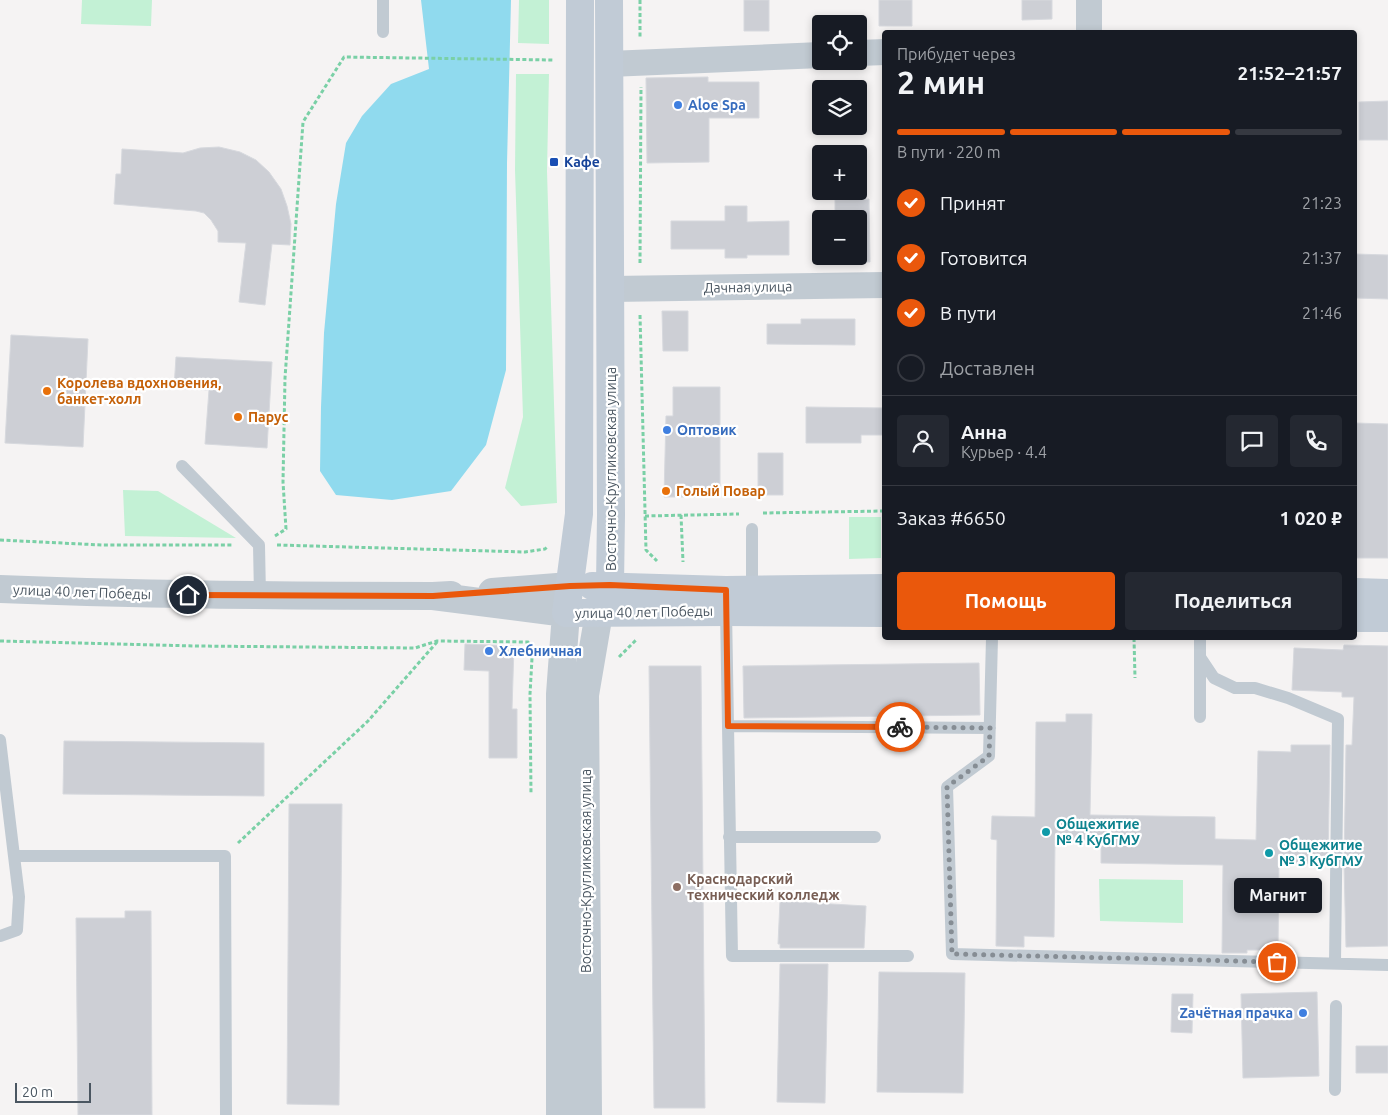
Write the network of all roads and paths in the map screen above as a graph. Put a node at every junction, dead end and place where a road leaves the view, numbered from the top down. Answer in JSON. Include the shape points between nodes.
{"nodes":[{"id":1,"x":383,"y":0,"type":"edge"},
{"id":2,"x":580,"y":0,"type":"edge"},
{"id":3,"x":609,"y":0,"type":"edge"},
{"id":4,"x":640,"y":0,"type":"edge"},
{"id":5,"x":1089,"y":0,"type":"edge"},
{"id":6,"x":1089,"y":30,"type":"edge"},
{"id":7,"x":383,"y":32,"type":"dead end"},
{"id":8,"x":882,"y":52,"type":"edge"},
{"id":9,"x":867,"y":53,"type":"edge"},
{"id":10,"x":812,"y":54,"type":"edge"},
{"id":11,"x":563,"y":60,"type":"dead end"},
{"id":12,"x":640,"y":62,"type":"junction"},
{"id":13,"x":608,"y":64,"type":"junction"},
{"id":14,"x":882,"y":285,"type":"edge"},
{"id":15,"x":612,"y":289,"type":"junction"},
{"id":16,"x":639,"y":289,"type":"junction"},
{"id":17,"x":182,"y":466,"type":"dead end"},
{"id":18,"x":681,"y":515,"type":"dead end"},
{"id":19,"x":752,"y":528,"type":"dead end"},
{"id":20,"x":0,"y":540,"type":"edge"},
{"id":21,"x":552,"y":542,"type":"dead end"},
{"id":22,"x":259,"y":545,"type":"junction"},
{"id":23,"x":683,"y":562,"type":"dead end"},
{"id":24,"x":661,"y":566,"type":"dead end"},
{"id":25,"x":610,"y":585,"type":"junction"},
{"id":26,"x":570,"y":586,"type":"junction"},
{"id":27,"x":882,"y":588,"type":"edge"},
{"id":28,"x":0,"y":589,"type":"edge"},
{"id":29,"x":1357,"y":592,"type":"edge"},
{"id":30,"x":1388,"y":593,"type":"edge"},
{"id":31,"x":260,"y":596,"type":"junction"},
{"id":32,"x":433,"y":596,"type":"junction"},
{"id":33,"x":735,"y":597,"type":"junction"},
{"id":34,"x":566,"y":613,"type":"junction"},
{"id":35,"x":599,"y":613,"type":"junction"},
{"id":36,"x":882,"y":613,"type":"edge"},
{"id":37,"x":1357,"y":618,"type":"edge"},
{"id":38,"x":1388,"y":618,"type":"edge"},
{"id":39,"x":0,"y":640,"type":"edge"},
{"id":40,"x":992,"y":640,"type":"edge"},
{"id":41,"x":1134,"y":640,"type":"edge"},
{"id":42,"x":1200,"y":640,"type":"edge"},
{"id":43,"x":437,"y":641,"type":"junction"},
{"id":44,"x":528,"y":642,"type":"dead end"},
{"id":45,"x":1200,"y":657,"type":"junction"},
{"id":46,"x":1135,"y":678,"type":"dead end"},
{"id":47,"x":1200,"y":717,"type":"dead end"},
{"id":48,"x":728,"y":726,"type":"junction"},
{"id":49,"x":990,"y":728,"type":"junction"},
{"id":50,"x":0,"y":740,"type":"edge"},
{"id":51,"x":874,"y":837,"type":"dead end"},
{"id":52,"x":729,"y":838,"type":"junction"},
{"id":53,"x":14,"y":856,"type":"junction"},
{"id":54,"x":225,"y":856,"type":"junction"},
{"id":55,"x":0,"y":936,"type":"edge"},
{"id":56,"x":908,"y":956,"type":"dead end"},
{"id":57,"x":1335,"y":963,"type":"junction"},
{"id":58,"x":1388,"y":965,"type":"edge"},
{"id":59,"x":1336,"y":1006,"type":"dead end"},
{"id":60,"x":1335,"y":1090,"type":"dead end"},
{"id":61,"x":226,"y":1115,"type":"edge"},
{"id":62,"x":560,"y":1115,"type":"edge"},
{"id":63,"x":588,"y":1115,"type":"edge"}],
"edges":[{"from":1,"to":7,"type":"lane"},
{"from":2,"to":26,"type":"main road","name":"Восточно-Кругликовская улица","via":[[579,514]]},
{"from":3,"to":13,"type":"main road","name":"Восточно-Кругликовская улица"},
{"from":4,"to":12,"type":"path"},
{"from":5,"to":6,"type":"street"},
{"from":8,"to":9,"type":"street"},
{"from":10,"to":12,"type":"street"},
{"from":11,"to":22,"type":"path","via":[[344,57],[303,122],[285,378],[283,482],[286,529]]},
{"from":12,"to":13,"type":"street"},
{"from":12,"to":16,"type":"path"},
{"from":13,"to":15,"type":"main road","name":"Восточно-Кругликовская улица"},
{"from":14,"to":16,"type":"street","name":"Дачная улица"},
{"from":15,"to":16,"type":"street","name":"Дачная улица"},
{"from":15,"to":25,"type":"main road","name":"Восточно-Кругликовская улица"},
{"from":16,"to":24,"type":"path","via":[[646,550]]},
{"from":17,"to":22,"type":"lane"},
{"from":18,"to":23,"type":"path"},
{"from":19,"to":33,"type":"lane"},
{"from":20,"to":22,"type":"path","via":[[102,545]]},
{"from":21,"to":22,"type":"path","via":[[545,549],[525,552]]},
{"from":22,"to":31,"type":"lane"},
{"from":25,"to":26,"type":"main road","name":"улица 40 лет Победы"},
{"from":25,"to":33,"type":"main road","name":"улица 40 лет Победы"},
{"from":25,"to":35,"type":"main road","name":"Восточно-Кругликовская улица"},
{"from":26,"to":32,"type":"street","name":"улица 40 лет Победы"},
{"from":26,"to":34,"type":"main road","name":"Восточно-Кругликовская улица"},
{"from":27,"to":33,"type":"main road","name":"улица 40 лет Победы"},
{"from":28,"to":31,"type":"street","name":"улица 40 лет Победы"},
{"from":29,"to":30,"type":"main road"},
{"from":31,"to":32,"type":"street","name":"улица 40 лет Победы"},
{"from":32,"to":34,"type":"street","name":"улица 40 лет Победы"},
{"from":33,"to":35,"type":"main road","name":"улица 40 лет Победы"},
{"from":33,"to":36,"type":"main road","name":"улица 40 лет Победы"},
{"from":33,"to":48,"type":"lane"},
{"from":34,"to":35,"type":"main road","name":"улица 40 лет Победы"},
{"from":34,"to":62,"type":"street","name":"Восточно-Кругликовская улица","via":[[560,694]]},
{"from":35,"to":63,"type":"street","name":"Восточно-Кругликовская улица","via":[[585,695]]},
{"from":37,"to":38,"type":"main road"},
{"from":39,"to":43,"type":"path","via":[[415,648]]},
{"from":40,"to":49,"type":"lane"},
{"from":41,"to":46,"type":"path"},
{"from":42,"to":45,"type":"lane"},
{"from":43,"to":44,"type":"path"},
{"from":43,"to":54,"type":"path","via":[[368,721]]},
{"from":45,"to":47,"type":"lane"},
{"from":45,"to":57,"type":"lane","via":[[1214,678],[1235,688],[1255,688],[1272,693],[1338,720]]},
{"from":48,"to":49,"type":"lane"},
{"from":48,"to":52,"type":"lane"},
{"from":49,"to":57,"type":"lane","via":[[989,756],[947,787],[952,954]]},
{"from":50,"to":53,"type":"lane"},
{"from":51,"to":52,"type":"lane"},
{"from":52,"to":56,"type":"lane","via":[[732,956]]},
{"from":53,"to":54,"type":"lane"},
{"from":53,"to":55,"type":"lane","via":[[19,897],[17,930]]},
{"from":54,"to":61,"type":"lane"},
{"from":57,"to":58,"type":"lane"},
{"from":59,"to":60,"type":"lane"}]}
